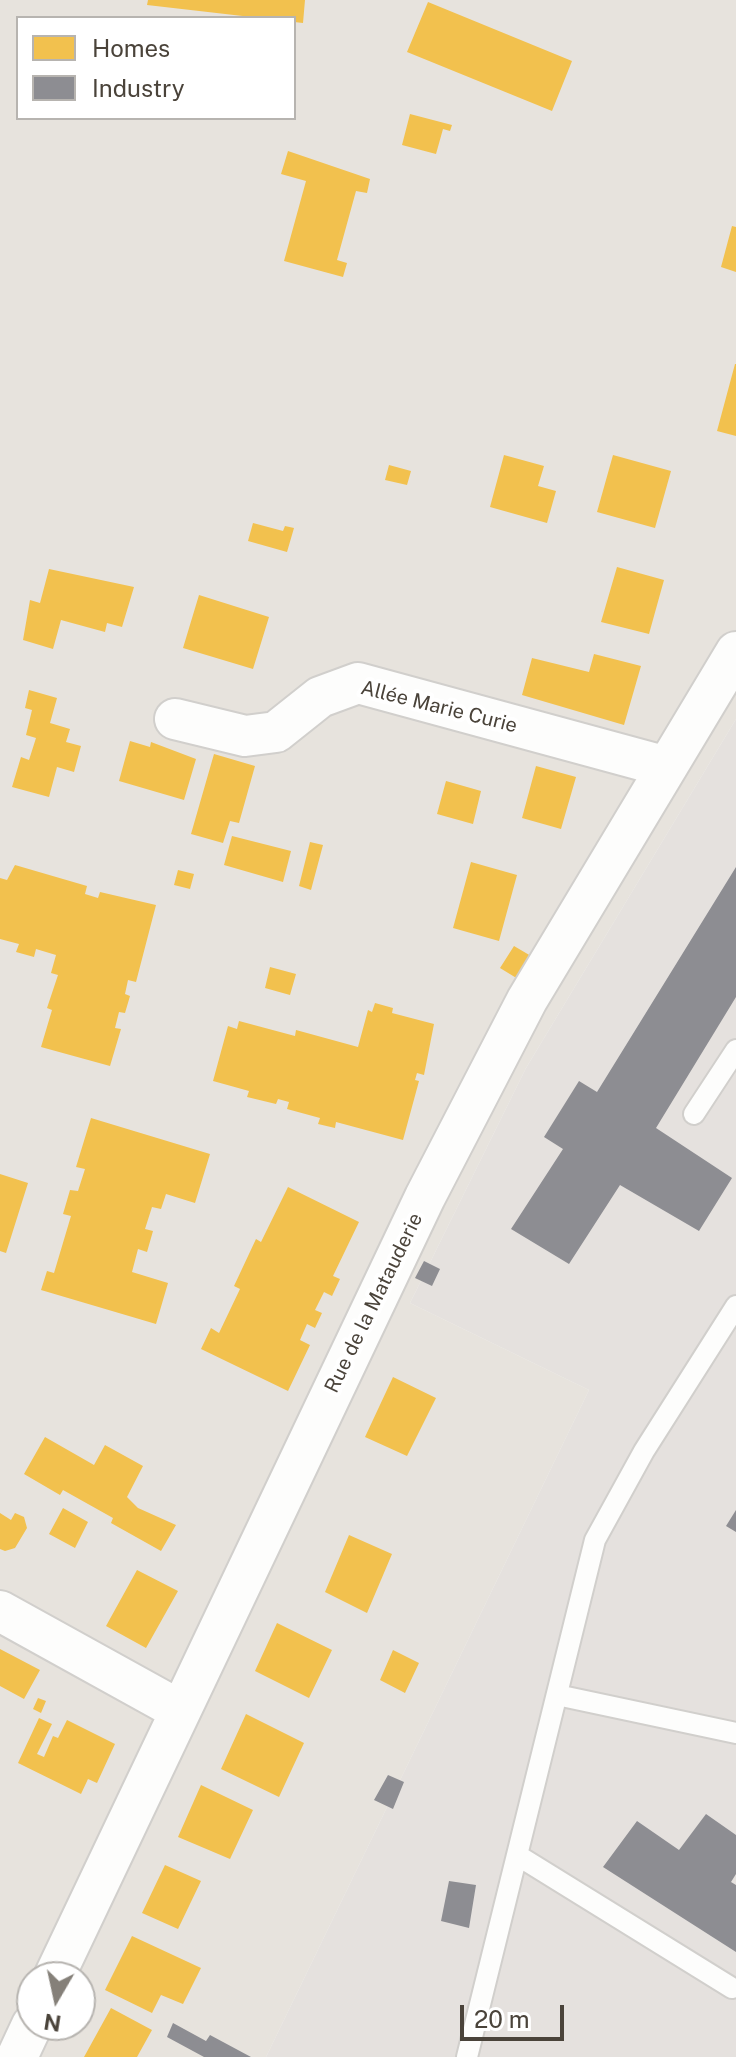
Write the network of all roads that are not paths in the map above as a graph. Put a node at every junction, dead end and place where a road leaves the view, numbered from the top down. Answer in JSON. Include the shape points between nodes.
{"nodes":[{"id":1,"x":736,"y":652,"type":"edge"},
{"id":2,"x":175,"y":719,"type":"dead end"},
{"id":3,"x":667,"y":767,"type":"junction"},
{"id":4,"x":736,"y":1050,"type":"edge"},
{"id":5,"x":694,"y":1114,"type":"dead end"},
{"id":6,"x":736,"y":1306,"type":"edge"},
{"id":7,"x":0,"y":1611,"type":"edge"},
{"id":8,"x":557,"y":1695,"type":"junction"},
{"id":9,"x":179,"y":1710,"type":"junction"},
{"id":10,"x":736,"y":1733,"type":"edge"},
{"id":11,"x":517,"y":1855,"type":"junction"},
{"id":12,"x":61,"y":1961,"type":"edge"},
{"id":13,"x":732,"y":1988,"type":"dead end"},
{"id":14,"x":467,"y":2057,"type":"edge"}],
"edges":[{"from":1,"to":3,"type":"street","name":"Rue de la Matauderie"},
{"from":2,"to":3,"type":"street","name":"Allée Marie Curie","via":[[245,736],[276,732],[320,697],[358,683]]},
{"from":3,"to":9,"type":"street","name":"Rue de la Matauderie","via":[[520,1014],[425,1197]]},
{"from":4,"to":5,"type":"lane"},
{"from":6,"to":8,"type":"lane","via":[[595,1540]]},
{"from":7,"to":9,"type":"street"},
{"from":8,"to":10,"type":"lane"},
{"from":8,"to":11,"type":"lane"},
{"from":9,"to":12,"type":"street","name":"Rue de la Matauderie"},
{"from":11,"to":13,"type":"lane"},
{"from":11,"to":14,"type":"lane"}]}
